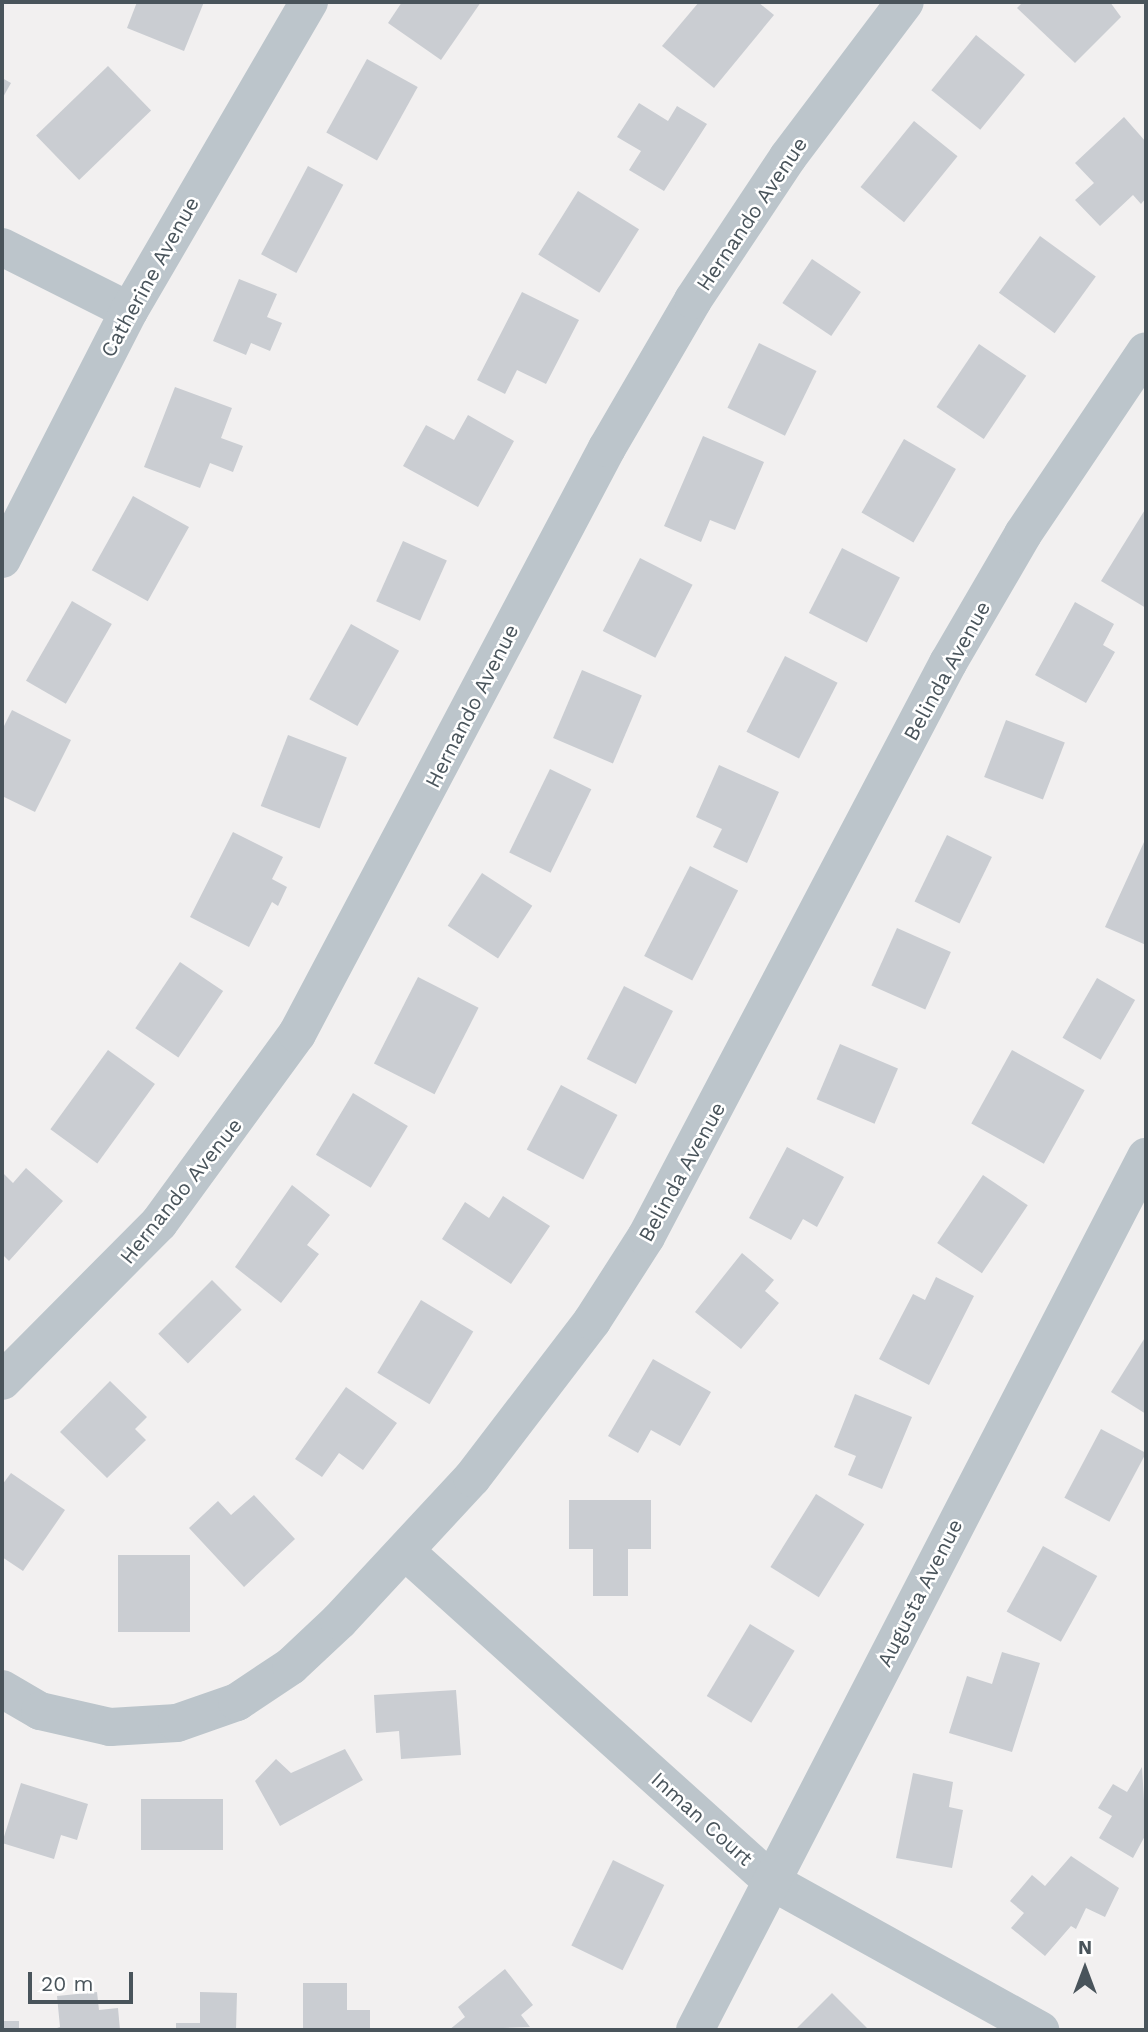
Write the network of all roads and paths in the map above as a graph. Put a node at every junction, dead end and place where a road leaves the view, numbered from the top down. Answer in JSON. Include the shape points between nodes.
{"nodes":[{"id":1,"x":309,"y":2,"type":"edge"},
{"id":2,"x":905,"y":2,"type":"edge"},
{"id":3,"x":2,"y":247,"type":"edge"},
{"id":4,"x":129,"y":311,"type":"junction"},
{"id":5,"x":1146,"y":351,"type":"edge"},
{"id":6,"x":2,"y":559,"type":"edge"},
{"id":7,"x":1146,"y":1157,"type":"edge"},
{"id":8,"x":2,"y":1381,"type":"edge"},
{"id":9,"x":405,"y":1551,"type":"junction"},
{"id":10,"x":2,"y":1689,"type":"edge"},
{"id":11,"x":771,"y":1881,"type":"junction"},
{"id":12,"x":695,"y":2030,"type":"edge"},
{"id":13,"x":1040,"y":2030,"type":"edge"}],
"edges":[{"from":1,"to":4,"type":"street","name":"Catherine Avenue"},
{"from":2,"to":8,"type":"street","name":"Hernando Avenue","via":[[788,157],[680,323],[607,447],[297,1034],[159,1223]]},
{"from":3,"to":4,"type":"street"},
{"from":4,"to":6,"type":"street","name":"Catherine Avenue"},
{"from":5,"to":9,"type":"street","name":"Belinda Avenue","via":[[1030,523],[955,652],[646,1237],[534,1401]]},
{"from":7,"to":11,"type":"street","name":"Augusta Avenue"},
{"from":9,"to":10,"type":"street","name":"Belinda Avenue","via":[[290,1666],[237,1702],[177,1723],[110,1727],[40,1711]]},
{"from":9,"to":11,"type":"street","name":"Inman Court"},
{"from":11,"to":12,"type":"street","name":"Augusta Avenue"},
{"from":11,"to":13,"type":"street","name":"Inman Court"}]}
